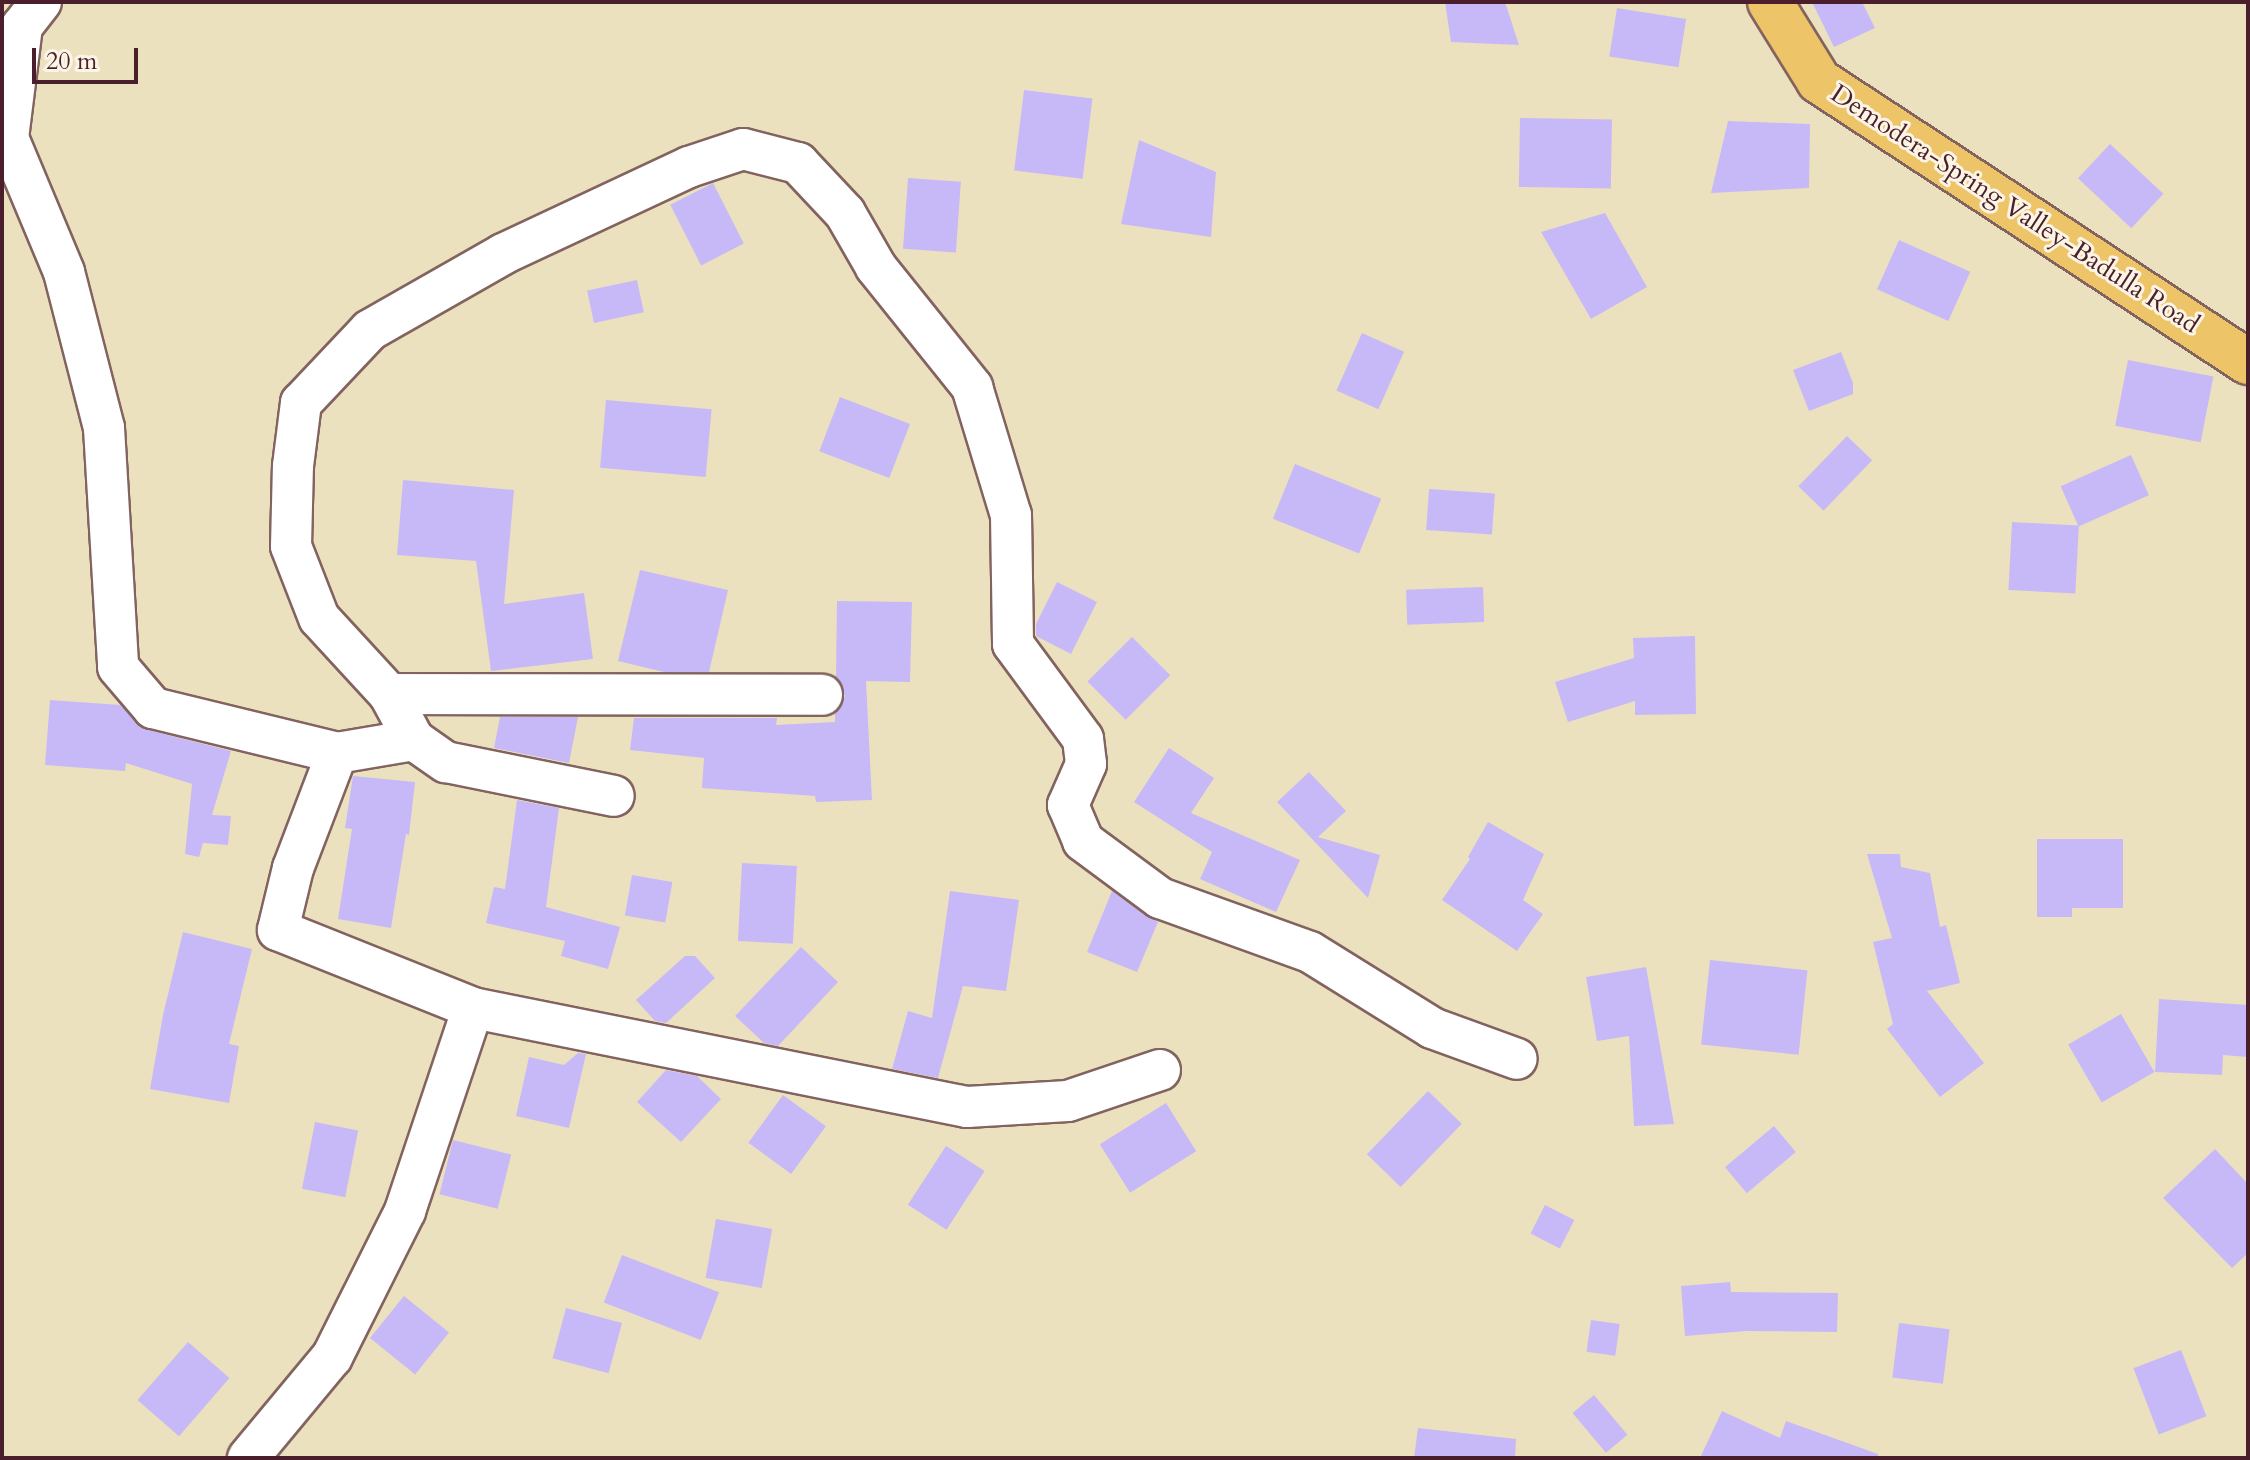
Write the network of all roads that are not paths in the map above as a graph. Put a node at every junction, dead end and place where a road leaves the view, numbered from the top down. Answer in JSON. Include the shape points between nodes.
{"nodes":[{"id":1,"x":41,"y":2,"type":"edge"},
{"id":2,"x":1770,"y":2,"type":"edge"},
{"id":3,"x":2248,"y":362,"type":"edge"},
{"id":4,"x":389,"y":694,"type":"junction"},
{"id":5,"x":822,"y":695,"type":"dead end"},
{"id":6,"x":414,"y":740,"type":"junction"},
{"id":7,"x":337,"y":753,"type":"junction"},
{"id":8,"x":614,"y":796,"type":"dead end"},
{"id":9,"x":473,"y":1008,"type":"junction"},
{"id":10,"x":1517,"y":1059,"type":"dead end"},
{"id":11,"x":1160,"y":1070,"type":"dead end"},
{"id":12,"x":248,"y":1458,"type":"edge"}],
"edges":[{"from":1,"to":7,"type":"street","via":[[22,26],[8,138],[64,272],[104,428],[118,667],[153,708]]},
{"from":2,"to":3,"type":"main road","name":"Demodera-Spring Valley-Badulla Road","via":[[1819,81]]},
{"from":4,"to":5,"type":"street"},
{"from":4,"to":6,"type":"street"},
{"from":4,"to":10,"type":"street","via":[[319,618],[291,546],[301,403],[370,330],[503,254],[689,167],[743,149],[798,163],[845,213],[876,267],[972,387],[1011,515],[1013,644],[1083,739],[1086,764],[1068,805],[1083,841],[1160,898],[1310,952],[1432,1028]]},
{"from":6,"to":7,"type":"street"},
{"from":6,"to":8,"type":"street","via":[[446,762]]},
{"from":7,"to":9,"type":"street","via":[[293,868],[278,930]]},
{"from":9,"to":11,"type":"street","via":[[967,1107],[1068,1101]]},
{"from":9,"to":12,"type":"street","via":[[405,1211],[332,1357]]}]}
